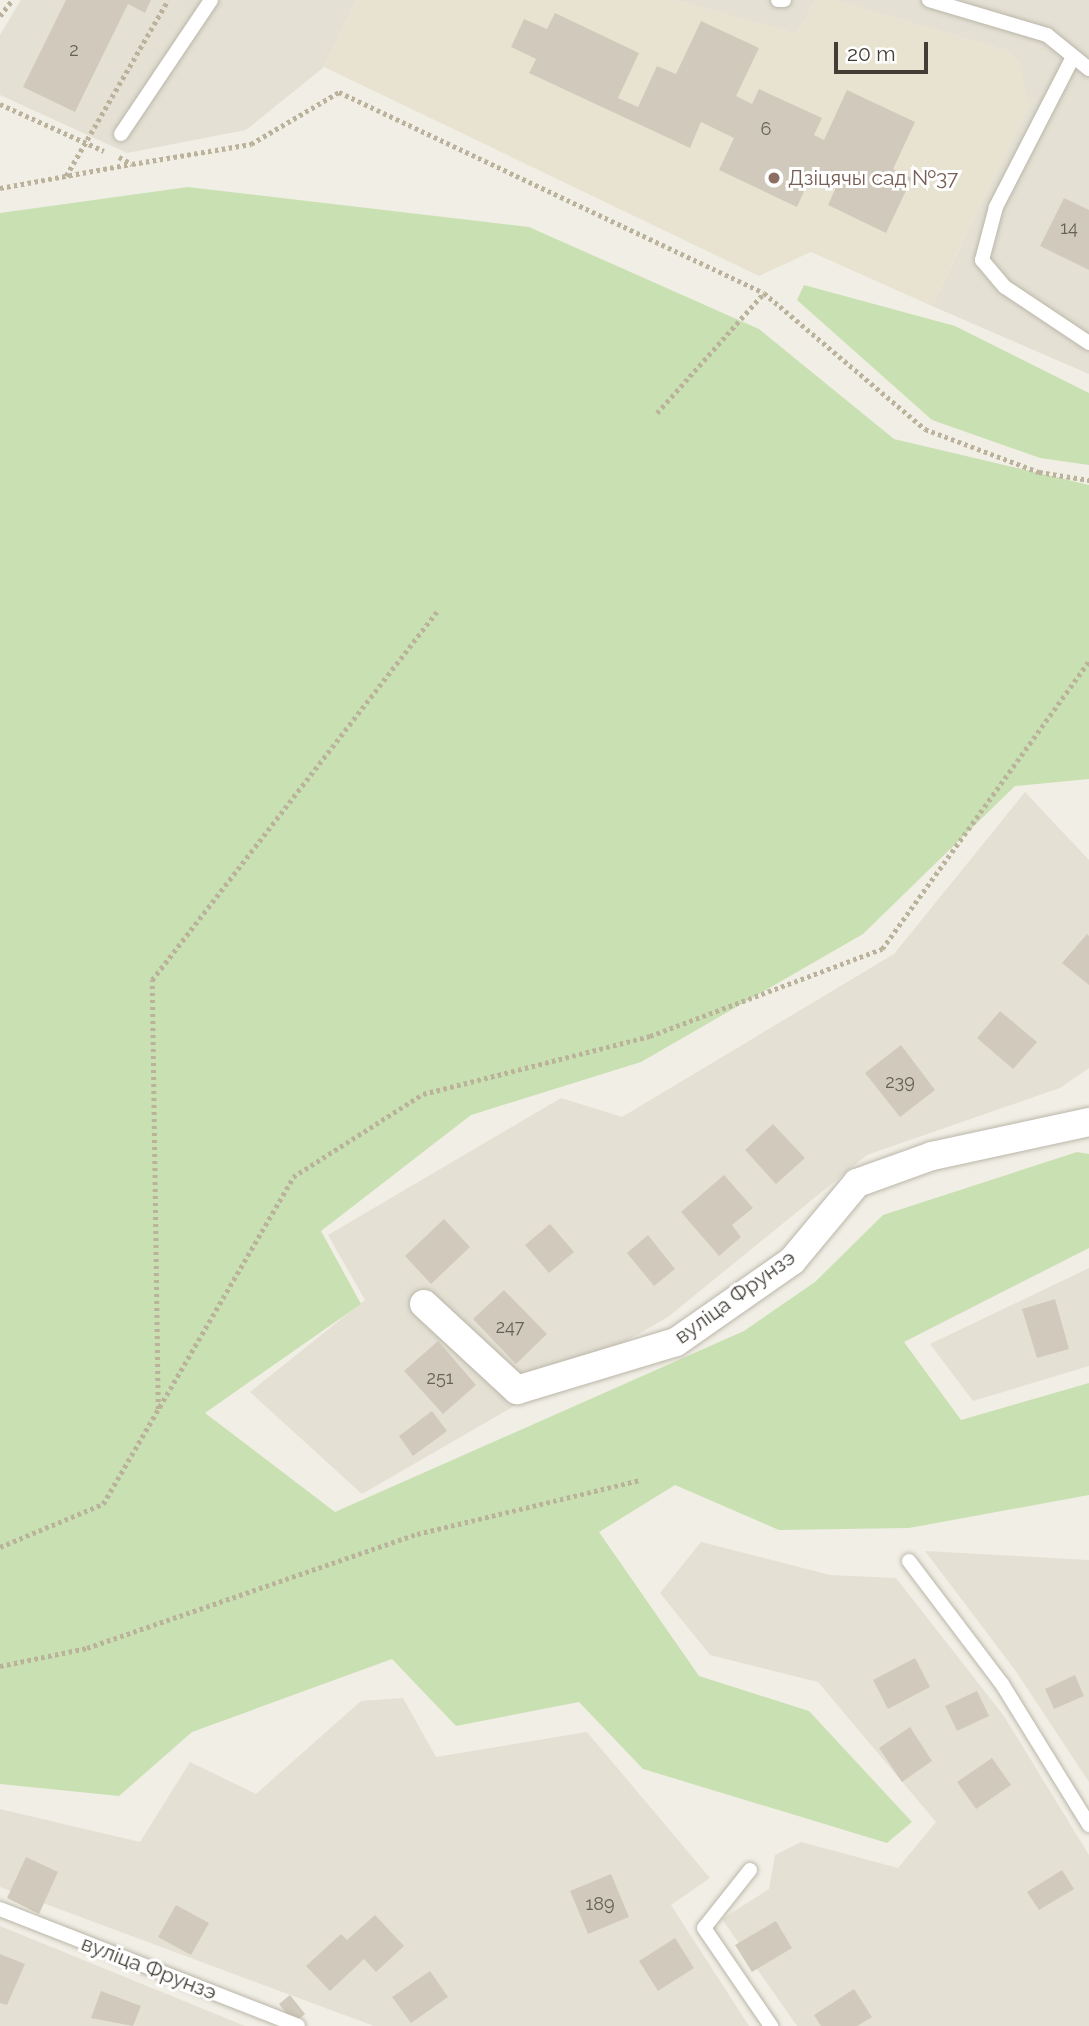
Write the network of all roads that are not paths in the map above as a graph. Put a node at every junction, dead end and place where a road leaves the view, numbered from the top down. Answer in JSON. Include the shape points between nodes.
{"nodes":[{"id":1,"x":211,"y":0,"type":"edge"},
{"id":2,"x":778,"y":0,"type":"edge"},
{"id":3,"x":784,"y":0,"type":"edge"},
{"id":4,"x":929,"y":0,"type":"edge"},
{"id":5,"x":1073,"y":57,"type":"junction"},
{"id":6,"x":1089,"y":69,"type":"edge"},
{"id":7,"x":121,"y":134,"type":"dead end"},
{"id":8,"x":1089,"y":343,"type":"edge"},
{"id":9,"x":1089,"y":1122,"type":"edge"},
{"id":10,"x":424,"y":1304,"type":"dead end"},
{"id":11,"x":909,"y":1561,"type":"dead end"},
{"id":12,"x":1089,"y":1825,"type":"edge"},
{"id":13,"x":750,"y":1870,"type":"dead end"},
{"id":14,"x":0,"y":1909,"type":"edge"},
{"id":15,"x":298,"y":2026,"type":"edge"},
{"id":16,"x":771,"y":2026,"type":"edge"}],
"edges":[{"from":1,"to":7,"type":"lane"},
{"from":2,"to":3,"type":"lane"},
{"from":4,"to":5,"type":"lane","via":[[1047,35]]},
{"from":5,"to":6,"type":"lane"},
{"from":5,"to":8,"type":"lane","via":[[996,207],[982,260],[1005,287]]},
{"from":9,"to":10,"type":"street","name":"вуліца Фрунзэ","via":[[932,1156],[858,1183],[792,1261],[676,1342],[517,1390]]},
{"from":11,"to":12,"type":"lane","via":[[1002,1684]]},
{"from":13,"to":16,"type":"lane","via":[[704,1928]]},
{"from":14,"to":15,"type":"lane","name":"вуліца Фрунзэ"}]}
